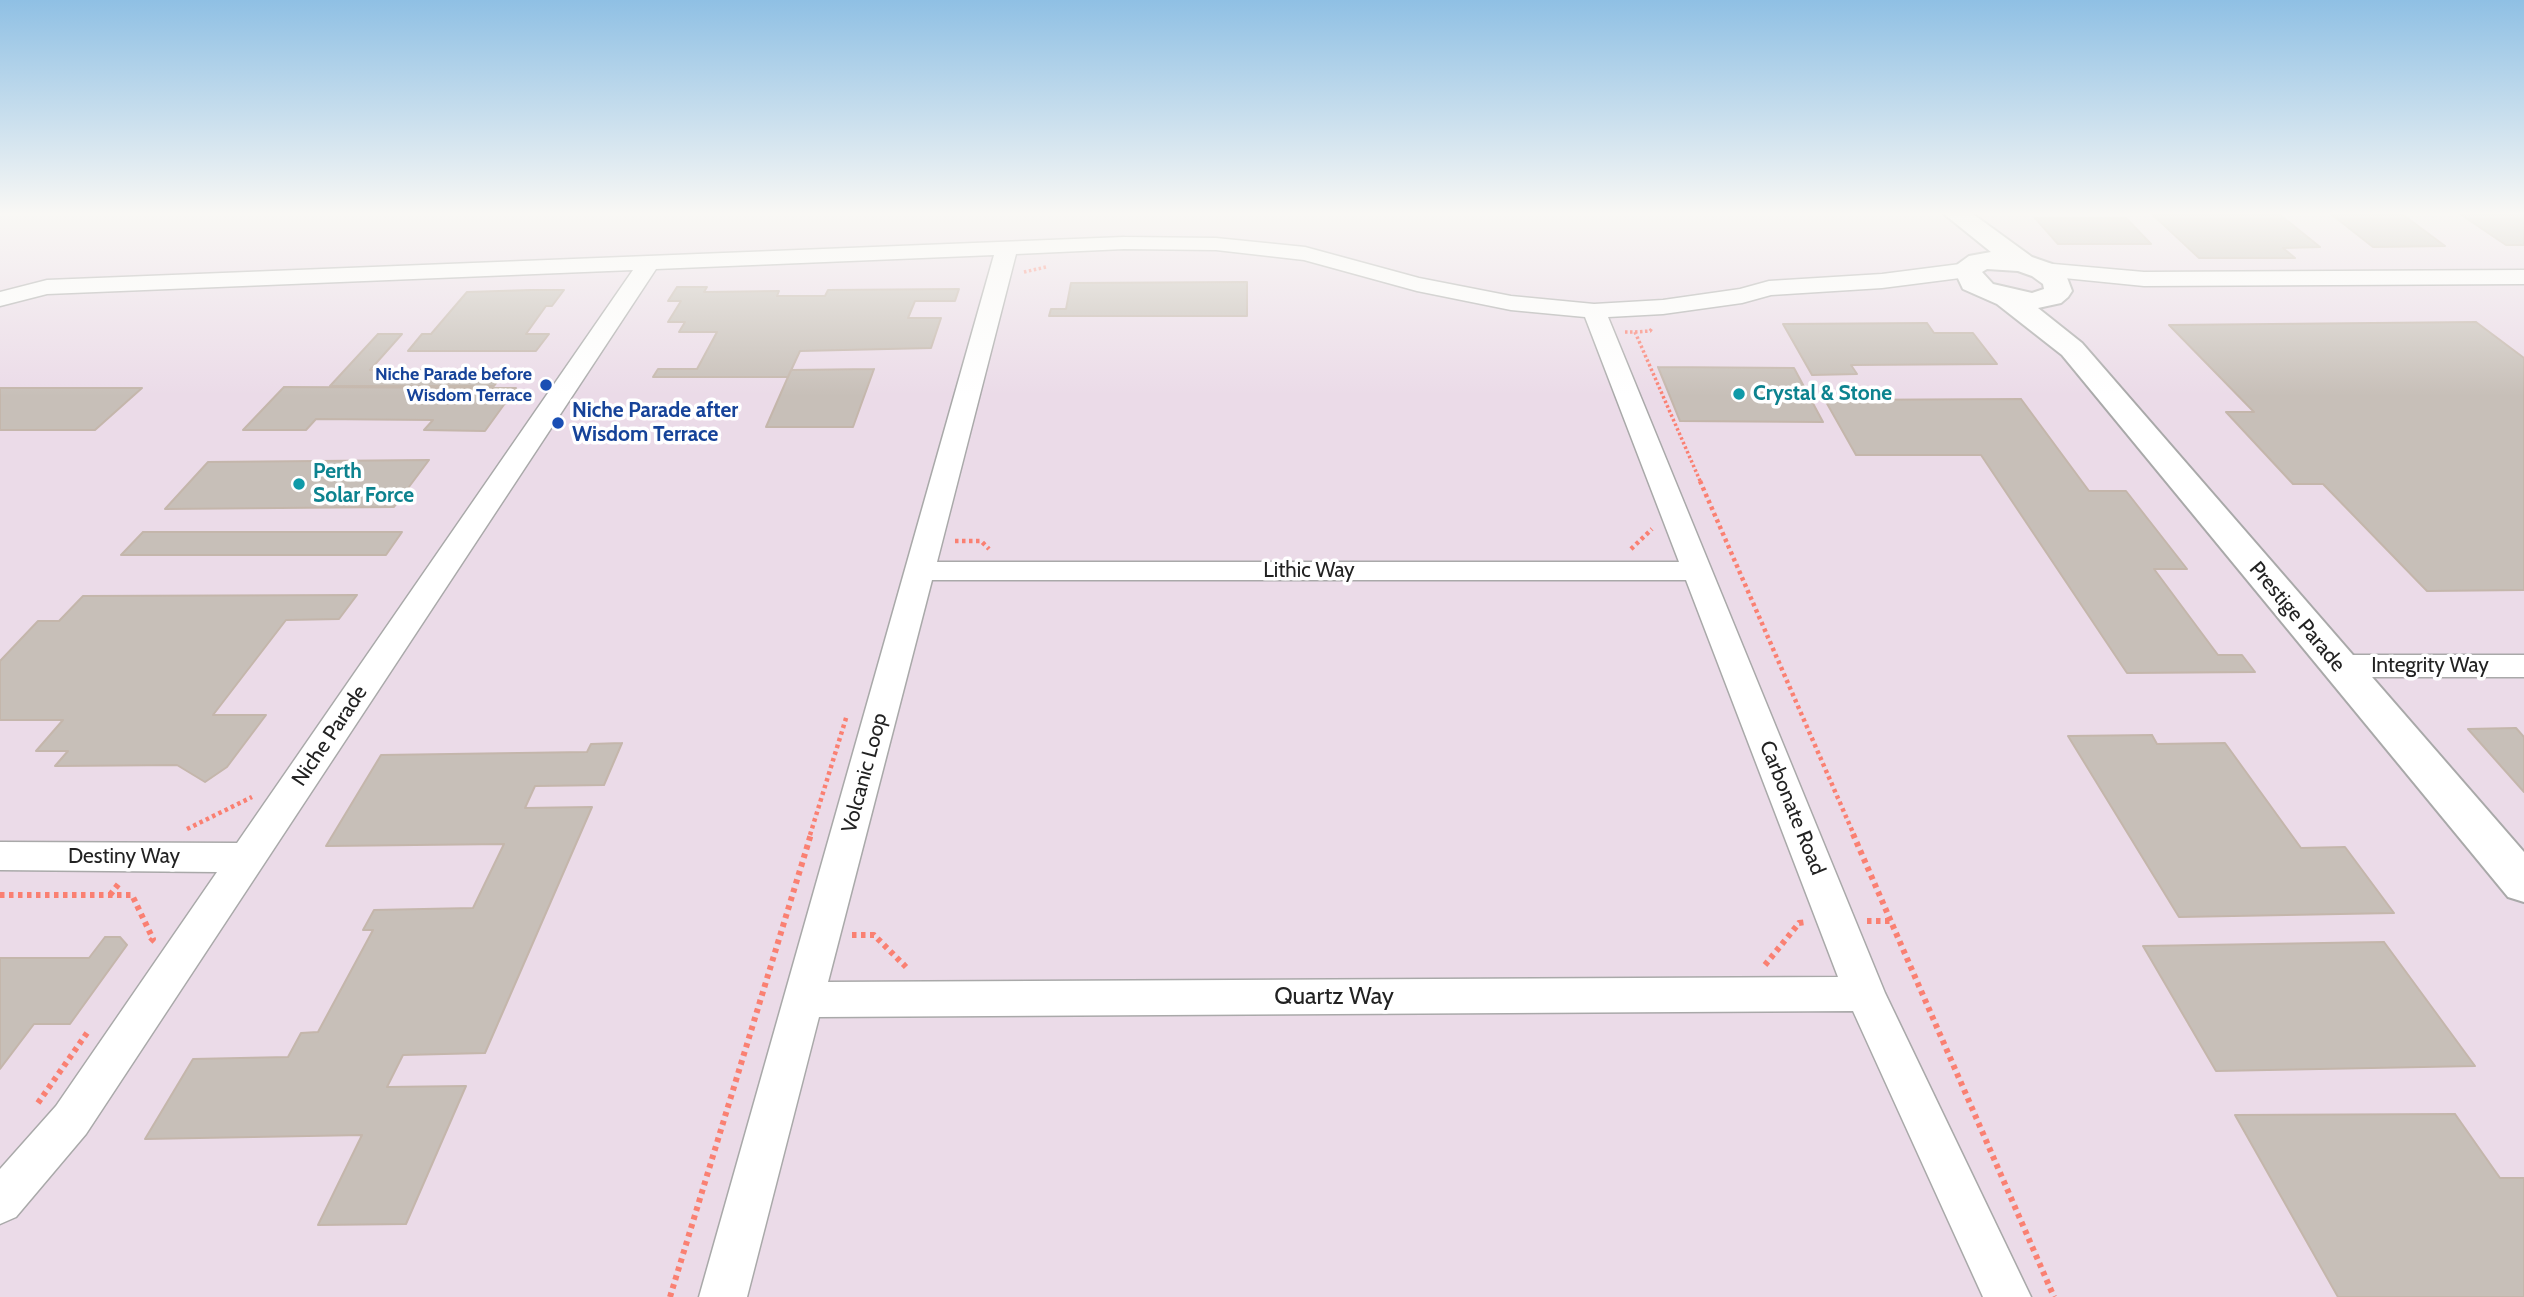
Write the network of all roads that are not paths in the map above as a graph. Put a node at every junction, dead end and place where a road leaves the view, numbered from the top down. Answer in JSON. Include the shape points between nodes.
{"nodes":[{"id":1,"x":360,"y":275,"type":"edge"},
{"id":2,"x":641,"y":275,"type":"edge"},
{"id":3,"x":1000,"y":275,"type":"edge"},
{"id":4,"x":1379,"y":275,"type":"edge"},
{"id":5,"x":1982,"y":275,"type":"edge"},
{"id":6,"x":1986,"y":275,"type":"edge"},
{"id":7,"x":2029,"y":275,"type":"edge"},
{"id":8,"x":2036,"y":275,"type":"edge"},
{"id":9,"x":2524,"y":277,"type":"edge"},
{"id":10,"x":1984,"y":280,"type":"junction"},
{"id":11,"x":2043,"y":280,"type":"junction"},
{"id":12,"x":0,"y":299,"type":"edge"},
{"id":13,"x":1611,"y":325,"type":"junction"},
{"id":14,"x":2072,"y":349,"type":"junction"},
{"id":15,"x":920,"y":571,"type":"junction"},
{"id":16,"x":1698,"y":571,"type":"junction"},
{"id":17,"x":2337,"y":666,"type":"junction"},
{"id":18,"x":2524,"y":666,"type":"edge"},
{"id":19,"x":0,"y":856,"type":"edge"},
{"id":20,"x":248,"y":858,"type":"junction"},
{"id":21,"x":2524,"y":884,"type":"edge"},
{"id":22,"x":1865,"y":995,"type":"junction"},
{"id":23,"x":803,"y":1000,"type":"junction"},
{"id":24,"x":0,"y":1202,"type":"edge"},
{"id":25,"x":723,"y":1297,"type":"edge"},
{"id":26,"x":2007,"y":1297,"type":"edge"}],
"edges":[{"from":1,"to":12,"type":"street","via":[[47,287]]},
{"from":2,"to":20,"type":"street","name":"Niche Parade"},
{"from":3,"to":15,"type":"street","name":"Volcanic Loop"},
{"from":4,"to":13,"type":"street"},
{"from":5,"to":10,"type":"street","name":"Prestige Parade"},
{"from":6,"to":10,"type":"street"},
{"from":7,"to":11,"type":"street"},
{"from":8,"to":11,"type":"street","name":"Prestige Parade"},
{"from":9,"to":11,"type":"street"},
{"from":10,"to":11,"type":"street","via":[[2032,301]]},
{"from":10,"to":13,"type":"street","via":[[1805,284],[1663,307]]},
{"from":10,"to":14,"type":"street","name":"Prestige Parade"},
{"from":11,"to":14,"type":"street","name":"Prestige Parade"},
{"from":13,"to":16,"type":"street","name":"Carbonate Road"},
{"from":14,"to":17,"type":"street","name":"Prestige Parade"},
{"from":15,"to":16,"type":"street","name":"Lithic Way"},
{"from":15,"to":23,"type":"street","name":"Volcanic Loop"},
{"from":16,"to":22,"type":"street","name":"Carbonate Road"},
{"from":17,"to":18,"type":"street","name":"Integrity Way"},
{"from":17,"to":21,"type":"street","name":"Prestige Parade"},
{"from":19,"to":20,"type":"street","name":"Destiny Way"},
{"from":20,"to":24,"type":"street","name":"Niche Parade","via":[[71,1120]]},
{"from":22,"to":23,"type":"street","name":"Quartz Way"},
{"from":22,"to":26,"type":"street","name":"Carbonate Road"},
{"from":23,"to":25,"type":"street","name":"Volcanic Loop"}]}
